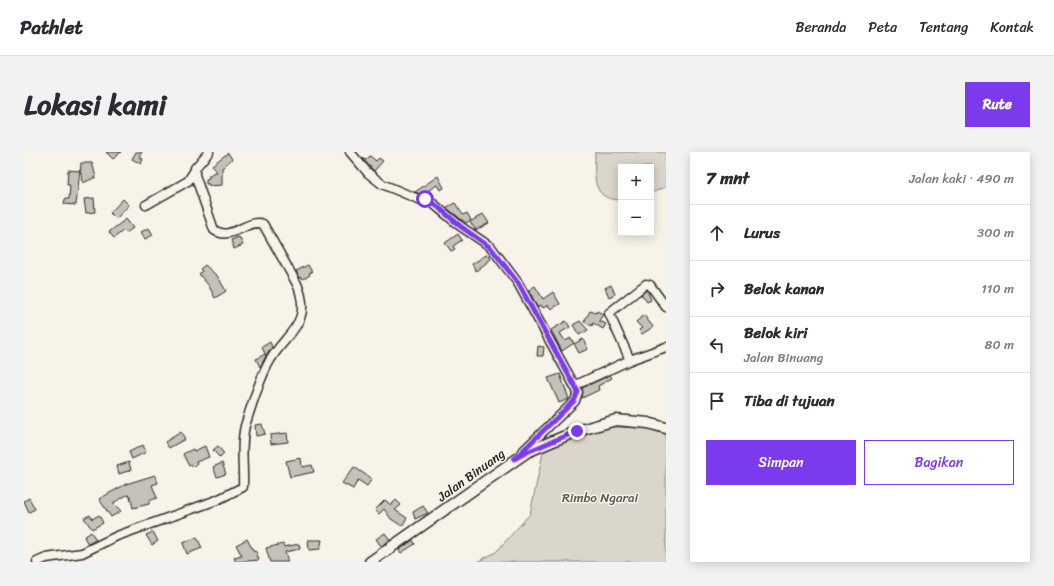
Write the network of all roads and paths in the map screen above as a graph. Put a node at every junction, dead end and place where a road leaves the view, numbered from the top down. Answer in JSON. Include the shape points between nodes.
{"nodes":[{"id":1,"x":209,"y":152,"type":"edge"},
{"id":2,"x":350,"y":152,"type":"edge"},
{"id":3,"x":195,"y":168,"type":"junction"},
{"id":4,"x":146,"y":205,"type":"dead end"},
{"id":5,"x":666,"y":307,"type":"edge"},
{"id":6,"x":666,"y":347,"type":"edge"},
{"id":7,"x":630,"y":360,"type":"junction"},
{"id":8,"x":574,"y":386,"type":"junction"},
{"id":9,"x":666,"y":428,"type":"edge"},
{"id":10,"x":514,"y":459,"type":"junction"},
{"id":11,"x":37,"y":562,"type":"edge"},
{"id":12,"x":370,"y":562,"type":"edge"}],
"edges":[{"from":1,"to":3,"type":"street"},
{"from":2,"to":8,"type":"street","via":[[368,173],[382,184],[430,200],[491,248],[518,283]]},
{"from":3,"to":4,"type":"street","via":[[188,181]]},
{"from":3,"to":11,"type":"street","via":[[214,230],[218,233],[228,233],[263,224],[297,284],[304,306],[301,319],[292,334],[267,367],[245,427],[243,487],[217,500],[117,536],[82,553],[46,558]]},
{"from":5,"to":7,"type":"street","via":[[650,285],[646,284],[610,313]]},
{"from":6,"to":7,"type":"street"},
{"from":7,"to":8,"type":"street"},
{"from":8,"to":10,"type":"street","via":[[578,392],[574,401]]},
{"from":9,"to":10,"type":"main road","name":"Jalan Binuang","via":[[648,423],[616,420],[577,431]]},
{"from":10,"to":12,"type":"main road","name":"Jalan Binuang"}]}
